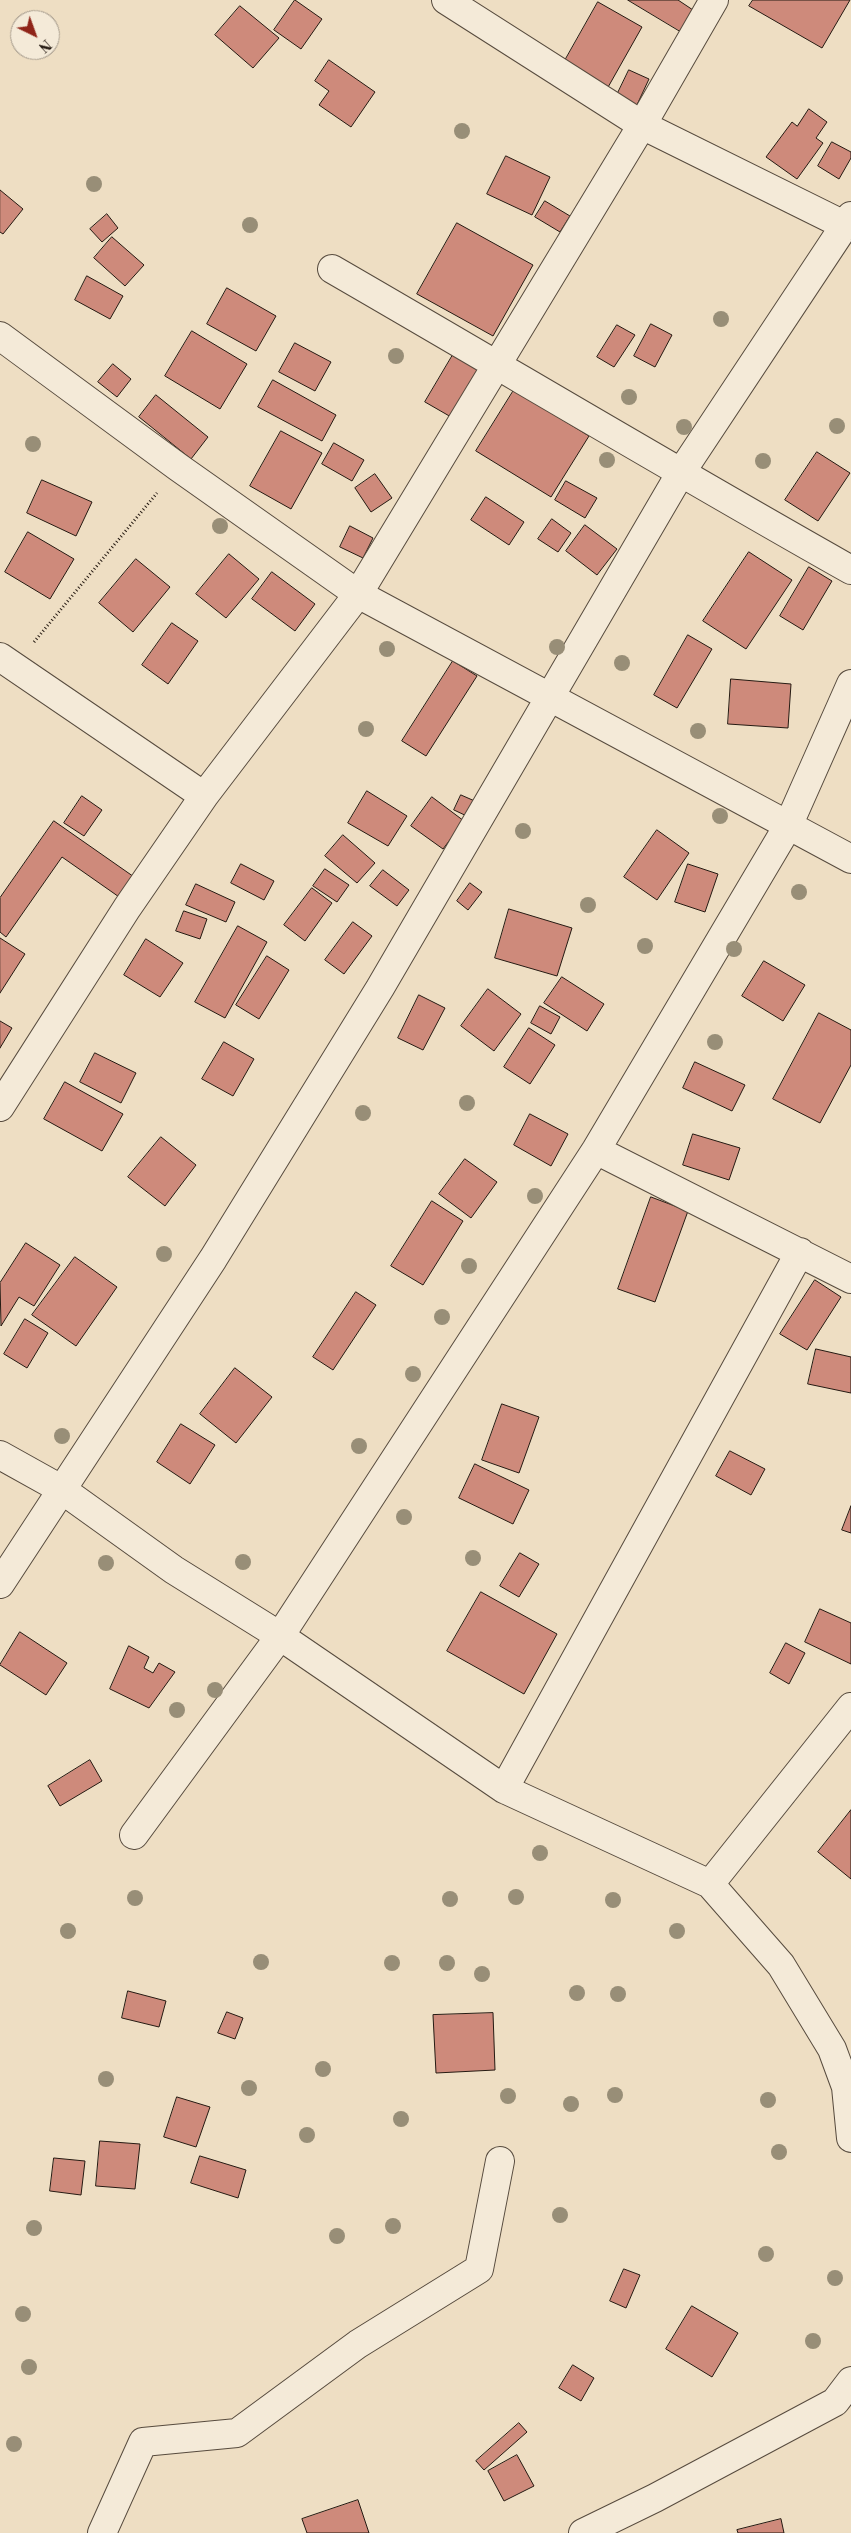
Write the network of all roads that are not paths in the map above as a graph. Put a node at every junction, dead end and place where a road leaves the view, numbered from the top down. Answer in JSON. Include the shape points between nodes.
{"nodes":[{"id":1,"x":446,"y":0,"type":"edge"},
{"id":2,"x":714,"y":0,"type":"edge"},
{"id":3,"x":642,"y":125,"type":"junction"},
{"id":4,"x":848,"y":221,"type":"edge"},
{"id":5,"x":332,"y":269,"type":"dead end"},
{"id":6,"x":0,"y":336,"type":"edge"},
{"id":7,"x":497,"y":365,"type":"junction"},
{"id":8,"x":680,"y":474,"type":"junction"},
{"id":9,"x":851,"y":570,"type":"edge"},
{"id":10,"x":358,"y":594,"type":"junction"},
{"id":11,"x":7,"y":662,"type":"edge"},
{"id":12,"x":851,"y":684,"type":"edge"},
{"id":13,"x":551,"y":698,"type":"junction"},
{"id":14,"x":204,"y":796,"type":"junction"},
{"id":15,"x":788,"y":826,"type":"junction"},
{"id":16,"x":851,"y":859,"type":"edge"},
{"id":17,"x":0,"y":1107,"type":"edge"},
{"id":18,"x":596,"y":1150,"type":"junction"},
{"id":19,"x":800,"y":1252,"type":"junction"},
{"id":20,"x":851,"y":1279,"type":"edge"},
{"id":21,"x":0,"y":1455,"type":"edge"},
{"id":22,"x":61,"y":1489,"type":"junction"},
{"id":23,"x":0,"y":1584,"type":"edge"},
{"id":24,"x":280,"y":1636,"type":"junction"},
{"id":25,"x":851,"y":1707,"type":"edge"},
{"id":26,"x":504,"y":1789,"type":"junction"},
{"id":27,"x":134,"y":1835,"type":"dead end"},
{"id":28,"x":710,"y":1884,"type":"junction"},
{"id":29,"x":851,"y":2138,"type":"edge"},
{"id":30,"x":500,"y":2161,"type":"dead end"},
{"id":31,"x":851,"y":2381,"type":"edge"},
{"id":32,"x":102,"y":2533,"type":"edge"},
{"id":33,"x":583,"y":2533,"type":"edge"}],
"edges":[{"from":1,"to":3,"type":"street"},
{"from":2,"to":3,"type":"street"},
{"from":3,"to":4,"type":"street"},
{"from":3,"to":7,"type":"street"},
{"from":4,"to":8,"type":"street"},
{"from":5,"to":7,"type":"street"},
{"from":6,"to":10,"type":"street"},
{"from":7,"to":8,"type":"street"},
{"from":7,"to":10,"type":"street"},
{"from":8,"to":9,"type":"street"},
{"from":8,"to":13,"type":"street"},
{"from":10,"to":13,"type":"street"},
{"from":10,"to":14,"type":"street"},
{"from":11,"to":14,"type":"street"},
{"from":12,"to":15,"type":"street"},
{"from":13,"to":15,"type":"street"},
{"from":13,"to":22,"type":"street","via":[[380,988],[218,1251]]},
{"from":14,"to":17,"type":"street","via":[[127,908]]},
{"from":15,"to":16,"type":"street"},
{"from":15,"to":18,"type":"street"},
{"from":18,"to":19,"type":"street"},
{"from":18,"to":24,"type":"street"},
{"from":19,"to":20,"type":"street"},
{"from":19,"to":26,"type":"street"},
{"from":21,"to":22,"type":"street"},
{"from":22,"to":23,"type":"street"},
{"from":22,"to":24,"type":"street","via":[[174,1570]]},
{"from":24,"to":26,"type":"street"},
{"from":24,"to":27,"type":"street"},
{"from":25,"to":28,"type":"street"},
{"from":26,"to":28,"type":"street"},
{"from":28,"to":29,"type":"street","via":[[781,1965],[832,2049],[846,2087]]},
{"from":30,"to":32,"type":"street","via":[[479,2269],[358,2344],[237,2433],[143,2442]]},
{"from":31,"to":33,"type":"street","via":[[835,2402]]}]}
